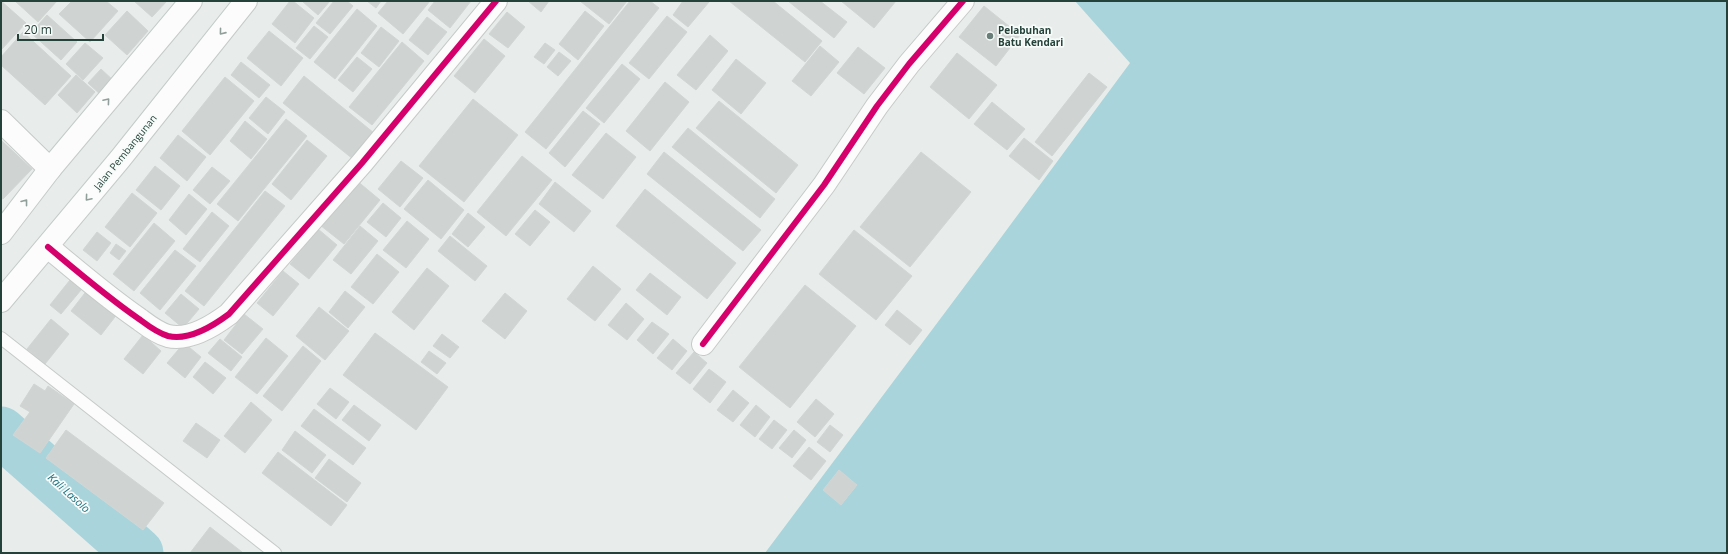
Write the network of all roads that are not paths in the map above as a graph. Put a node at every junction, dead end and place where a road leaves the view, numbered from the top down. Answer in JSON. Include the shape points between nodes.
{"nodes":[{"id":1,"x":191,"y":1,"type":"edge"},
{"id":2,"x":246,"y":1,"type":"edge"},
{"id":3,"x":496,"y":1,"type":"edge"},
{"id":4,"x":963,"y":1,"type":"edge"},
{"id":5,"x":1,"y":121,"type":"edge"},
{"id":6,"x":50,"y":169,"type":"junction"},
{"id":7,"x":1,"y":233,"type":"edge"},
{"id":8,"x":48,"y":247,"type":"junction"},
{"id":9,"x":4,"y":291,"type":"edge"},
{"id":10,"x":1,"y":338,"type":"edge"},
{"id":11,"x":703,"y":344,"type":"dead end"},
{"id":12,"x":275,"y":553,"type":"edge"}],
"edges":[{"from":6,"to":1,"type":"street","one_way":true},
{"from":2,"to":8,"type":"street","name":"Jalan Pembangunan","one_way":true},
{"from":3,"to":8,"type":"street","via":[[347,181],[230,314],[210,327],[196,333],[168,336],[113,301]]},
{"from":4,"to":11,"type":"street","via":[[877,106],[824,186]]},
{"from":5,"to":6,"type":"street"},
{"from":7,"to":6,"type":"street","one_way":true},
{"from":8,"to":9,"type":"street","name":"Jalan Pembangunan"},
{"from":10,"to":12,"type":"lane"}]}
